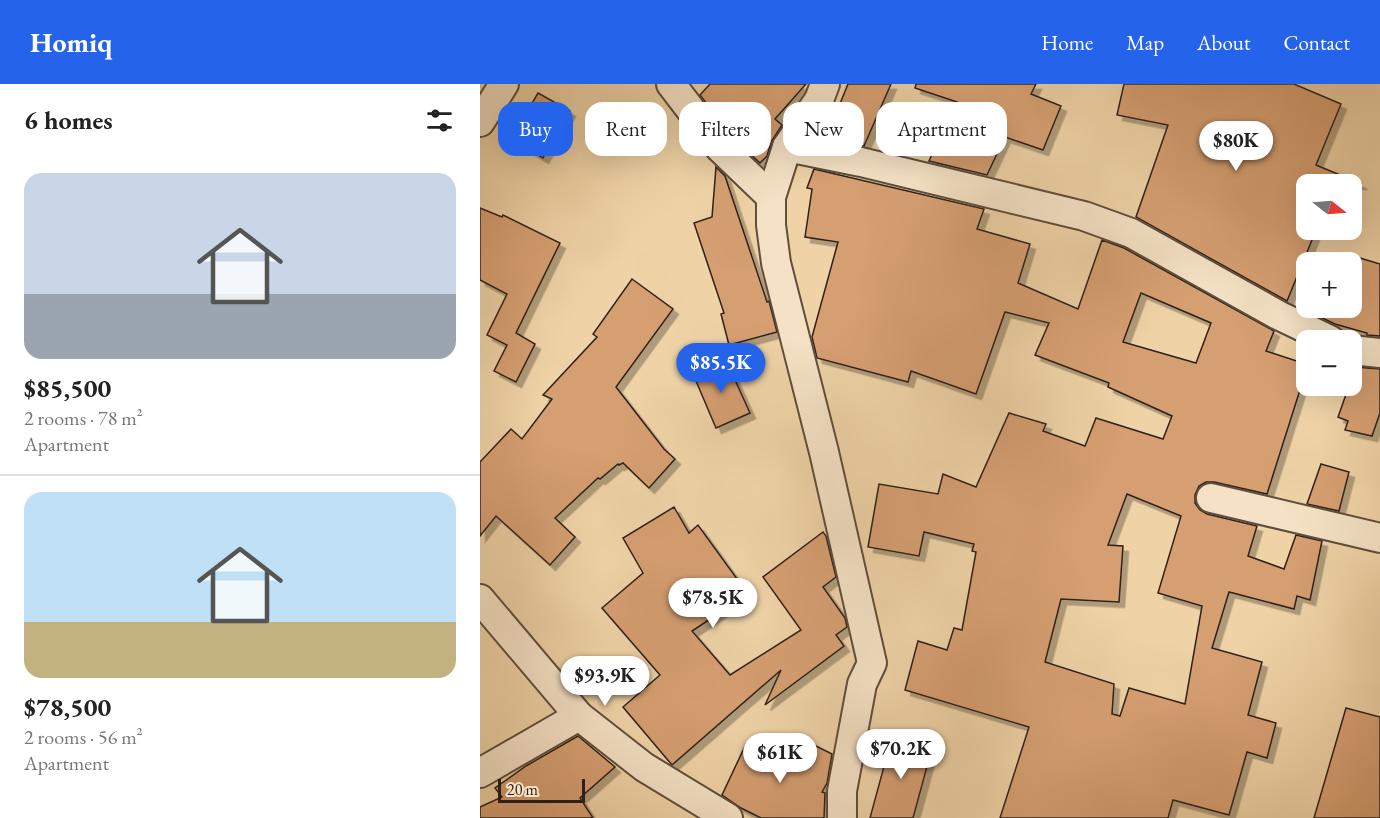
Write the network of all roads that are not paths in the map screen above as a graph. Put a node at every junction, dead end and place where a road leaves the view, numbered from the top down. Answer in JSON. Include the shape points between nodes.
{"nodes":[{"id":1,"x":671,"y":84,"type":"edge"},
{"id":2,"x":784,"y":156,"type":"edge"},
{"id":3,"x":831,"y":156,"type":"edge"},
{"id":4,"x":771,"y":197,"type":"junction"},
{"id":5,"x":1309,"y":330,"type":"edge"},
{"id":6,"x":1362,"y":351,"type":"edge"},
{"id":7,"x":1380,"y":353,"type":"edge"},
{"id":8,"x":1211,"y":498,"type":"dead end"},
{"id":9,"x":1380,"y":538,"type":"edge"},
{"id":10,"x":480,"y":599,"type":"edge"},
{"id":11,"x":579,"y":716,"type":"junction"},
{"id":12,"x":480,"y":773,"type":"edge"},
{"id":13,"x":728,"y":818,"type":"edge"},
{"id":14,"x":842,"y":818,"type":"edge"}],
"edges":[{"from":1,"to":4,"type":"street","via":[[720,148]]},
{"from":2,"to":4,"type":"street"},
{"from":3,"to":5,"type":"street","via":[[1093,220],[1131,233]]},
{"from":4,"to":14,"type":"street","via":[[776,263],[872,663],[862,684],[842,791]]},
{"from":6,"to":7,"type":"street"},
{"from":8,"to":9,"type":"street"},
{"from":10,"to":11,"type":"street"},
{"from":11,"to":12,"type":"street"},
{"from":11,"to":13,"type":"street","via":[[644,767]]}]}
